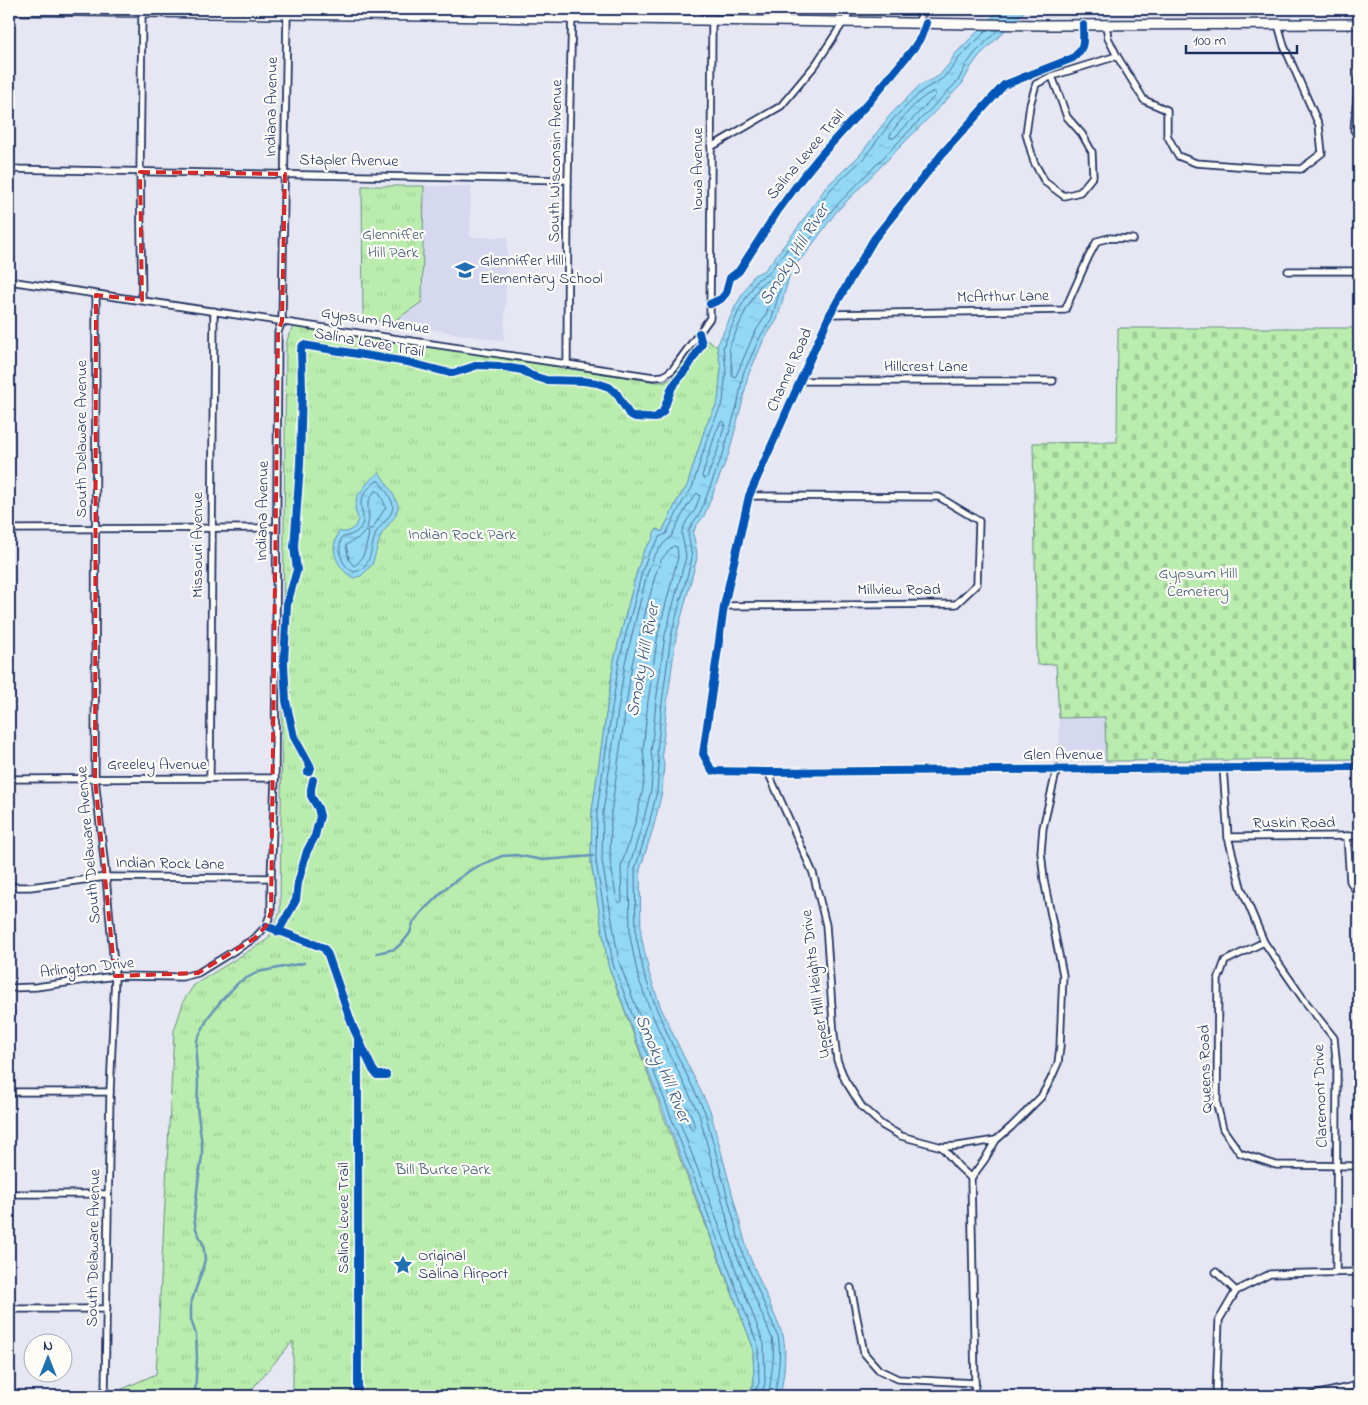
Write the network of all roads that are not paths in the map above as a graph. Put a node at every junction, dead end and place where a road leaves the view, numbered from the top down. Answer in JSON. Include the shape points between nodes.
{"nodes":[{"id":1,"x":697,"y":9,"type":"edge"},
{"id":2,"x":852,"y":9,"type":"edge"},
{"id":3,"x":926,"y":9,"type":"edge"},
{"id":4,"x":9,"y":10,"type":"edge"},
{"id":5,"x":142,"y":10,"type":"edge"},
{"id":6,"x":265,"y":11,"type":"edge"},
{"id":7,"x":572,"y":13,"type":"edge"},
{"id":8,"x":287,"y":14,"type":"junction"},
{"id":9,"x":697,"y":20,"type":"junction"},
{"id":10,"x":712,"y":20,"type":"junction"},
{"id":11,"x":844,"y":22,"type":"junction"},
{"id":12,"x":918,"y":23,"type":"junction"},
{"id":13,"x":1106,"y":24,"type":"junction"},
{"id":14,"x":1278,"y":24,"type":"junction"},
{"id":15,"x":1359,"y":24,"type":"edge"},
{"id":16,"x":1083,"y":25,"type":"junction"},
{"id":17,"x":1117,"y":56,"type":"junction"},
{"id":18,"x":1052,"y":76,"type":"junction"},
{"id":19,"x":1359,"y":136,"type":"edge"},
{"id":20,"x":712,"y":147,"type":"junction"},
{"id":21,"x":9,"y":169,"type":"edge"},
{"id":22,"x":140,"y":172,"type":"junction"},
{"id":23,"x":285,"y":174,"type":"junction"},
{"id":24,"x":568,"y":180,"type":"junction"},
{"id":25,"x":1134,"y":239,"type":"dead end"},
{"id":26,"x":1288,"y":271,"type":"dead end"},
{"id":27,"x":1359,"y":271,"type":"edge"},
{"id":28,"x":9,"y":281,"type":"edge"},
{"id":29,"x":96,"y":295,"type":"junction"},
{"id":30,"x":142,"y":300,"type":"junction"},
{"id":31,"x":214,"y":311,"type":"junction"},
{"id":32,"x":830,"y":314,"type":"junction"},
{"id":33,"x":710,"y":318,"type":"joint"},
{"id":34,"x":282,"y":321,"type":"junction"},
{"id":35,"x":567,"y":364,"type":"junction"},
{"id":36,"x":800,"y":381,"type":"junction"},
{"id":37,"x":1053,"y":381,"type":"dead end"},
{"id":38,"x":749,"y":496,"type":"junction"},
{"id":39,"x":95,"y":528,"type":"junction"},
{"id":40,"x":212,"y":528,"type":"junction"},
{"id":41,"x":276,"y":528,"type":"junction"},
{"id":42,"x":9,"y":529,"type":"edge"},
{"id":43,"x":724,"y":606,"type":"junction"},
{"id":44,"x":1223,"y":767,"type":"junction"},
{"id":45,"x":1359,"y":767,"type":"edge"},
{"id":46,"x":1057,"y":768,"type":"junction"},
{"id":47,"x":768,"y":772,"type":"junction"},
{"id":48,"x":95,"y":778,"type":"junction"},
{"id":49,"x":210,"y":778,"type":"junction"},
{"id":50,"x":275,"y":778,"type":"junction"},
{"id":51,"x":9,"y":779,"type":"edge"},
{"id":52,"x":1347,"y":836,"type":"junction"},
{"id":53,"x":1359,"y":836,"type":"edge"},
{"id":54,"x":1228,"y":837,"type":"junction"},
{"id":55,"x":106,"y":877,"type":"junction"},
{"id":56,"x":271,"y":878,"type":"junction"},
{"id":57,"x":9,"y":887,"type":"edge"},
{"id":58,"x":1359,"y":896,"type":"edge"},
{"id":59,"x":1264,"y":942,"type":"junction"},
{"id":60,"x":198,"y":973,"type":"joint"},
{"id":61,"x":115,"y":976,"type":"junction"},
{"id":62,"x":9,"y":988,"type":"edge"},
{"id":63,"x":9,"y":1092,"type":"edge"},
{"id":64,"x":110,"y":1092,"type":"junction"},
{"id":65,"x":996,"y":1140,"type":"junction"},
{"id":66,"x":942,"y":1147,"type":"junction"},
{"id":67,"x":1336,"y":1166,"type":"junction"},
{"id":68,"x":1359,"y":1166,"type":"edge"},
{"id":69,"x":971,"y":1178,"type":"junction"},
{"id":70,"x":9,"y":1194,"type":"edge"},
{"id":71,"x":108,"y":1194,"type":"junction"},
{"id":72,"x":1216,"y":1272,"type":"dead end"},
{"id":73,"x":1336,"y":1272,"type":"junction"},
{"id":74,"x":1359,"y":1272,"type":"edge"},
{"id":75,"x":851,"y":1288,"type":"dead end"},
{"id":76,"x":1236,"y":1291,"type":"junction"},
{"id":77,"x":9,"y":1309,"type":"edge"},
{"id":78,"x":106,"y":1310,"type":"junction"},
{"id":79,"x":975,"y":1383,"type":"junction"},
{"id":80,"x":1359,"y":1385,"type":"edge"},
{"id":81,"x":104,"y":1395,"type":"edge"},
{"id":82,"x":974,"y":1396,"type":"edge"},
{"id":83,"x":1216,"y":1396,"type":"edge"},
{"id":84,"x":1310,"y":1396,"type":"edge"}],
"edges":[{"from":1,"to":9,"type":"street"},
{"from":2,"to":11,"type":"street"},
{"from":3,"to":12,"type":"street"},
{"from":4,"to":5,"type":"street"},
{"from":5,"to":6,"type":"street"},
{"from":5,"to":22,"type":"street"},
{"from":6,"to":8,"type":"street"},
{"from":7,"to":8,"type":"street"},
{"from":7,"to":9,"type":"street"},
{"from":7,"to":24,"type":"street","name":"South Wisconsin Avenue"},
{"from":8,"to":23,"type":"street","name":"Indiana Avenue"},
{"from":9,"to":10,"type":"street"},
{"from":10,"to":11,"type":"street"},
{"from":10,"to":20,"type":"street","name":"Iowa Avenue"},
{"from":11,"to":12,"type":"street"},
{"from":11,"to":20,"type":"street","via":[[816,64],[781,106]]},
{"from":12,"to":16,"type":"street"},
{"from":13,"to":14,"type":"street"},
{"from":13,"to":16,"type":"street"},
{"from":13,"to":17,"type":"street","via":[[1108,38]]},
{"from":14,"to":15,"type":"street"},
{"from":14,"to":17,"type":"street","via":[[1284,46],[1319,125],[1322,153],[1301,169],[1196,163],[1178,156],[1167,135],[1167,110],[1144,100]]},
{"from":15,"to":19,"type":"street","via":[[1354,130]]},
{"from":16,"to":32,"type":"street","name":"Channel Road","via":[[1084,46],[1080,53],[1004,85],[942,154],[874,239]]},
{"from":17,"to":18,"type":"street"},
{"from":18,"to":18,"type":"street","via":[[1068,117],[1092,152],[1093,176],[1080,192],[1064,196],[1045,182],[1034,162],[1026,134],[1036,84]]},
{"from":20,"to":33,"type":"street","name":"Iowa Avenue"},
{"from":21,"to":22,"type":"street","name":"Stapler Avenue"},
{"from":22,"to":23,"type":"street","name":"Stapler Avenue"},
{"from":22,"to":30,"type":"street"},
{"from":23,"to":24,"type":"street","name":"Stapler Avenue"},
{"from":23,"to":34,"type":"street","name":"Indiana Avenue"},
{"from":24,"to":35,"type":"street","name":"South Wisconsin Avenue"},
{"from":25,"to":32,"type":"street","name":"McArthur Lane","via":[[1097,241],[1065,310]]},
{"from":26,"to":27,"type":"street"},
{"from":28,"to":29,"type":"street","name":"Gypsum Avenue"},
{"from":29,"to":30,"type":"street","name":"Gypsum Avenue"},
{"from":29,"to":39,"type":"street","name":"South Delaware Avenue"},
{"from":30,"to":31,"type":"street","name":"Gypsum Avenue"},
{"from":31,"to":34,"type":"street","name":"Gypsum Avenue"},
{"from":31,"to":40,"type":"street","name":"Missouri Avenue"},
{"from":32,"to":36,"type":"street","name":"Channel Road"},
{"from":33,"to":35,"type":"street","name":"Gypsum Avenue","via":[[673,369],[664,376]]},
{"from":34,"to":35,"type":"street","name":"Gypsum Avenue"},
{"from":34,"to":41,"type":"street","name":"Indiana Avenue","via":[[278,332]]},
{"from":36,"to":37,"type":"street","name":"Hillcrest Lane"},
{"from":36,"to":38,"type":"street","name":"Channel Road"},
{"from":38,"to":43,"type":"street","name":"Channel Road"},
{"from":38,"to":43,"type":"street","name":"Millview Road","via":[[939,497],[979,521],[977,584],[956,604]]},
{"from":39,"to":40,"type":"street"},
{"from":39,"to":42,"type":"street"},
{"from":39,"to":48,"type":"street","name":"South Delaware Avenue"},
{"from":40,"to":41,"type":"street"},
{"from":40,"to":49,"type":"street","name":"Missouri Avenue"},
{"from":41,"to":50,"type":"street","name":"Indiana Avenue"},
{"from":43,"to":47,"type":"street","name":"Channel Road","via":[[703,754],[712,771]]},
{"from":44,"to":45,"type":"street","name":"Glen Avenue"},
{"from":44,"to":46,"type":"street","name":"Glen Avenue"},
{"from":44,"to":54,"type":"street","name":"Claremont Drive"},
{"from":46,"to":47,"type":"street","name":"Glen Avenue"},
{"from":46,"to":65,"type":"street","via":[[1043,828],[1041,852],[1063,975],[1058,1063],[1041,1097]]},
{"from":47,"to":66,"type":"street","name":"Upper Mill Heights Drive","via":[[813,873],[826,926],[837,1060],[845,1080],[862,1107],[882,1125],[901,1136]]},
{"from":48,"to":49,"type":"street","name":"Greeley Avenue"},
{"from":48,"to":51,"type":"street","name":"Greeley Avenue"},
{"from":48,"to":55,"type":"street","name":"South Delaware Avenue"},
{"from":49,"to":50,"type":"street","name":"Greeley Avenue"},
{"from":50,"to":56,"type":"street","name":"Indiana Avenue"},
{"from":52,"to":53,"type":"street","name":"Ruskin Road"},
{"from":52,"to":54,"type":"street","name":"Ruskin Road"},
{"from":52,"to":58,"type":"street","via":[[1350,881]]},
{"from":54,"to":59,"type":"street","name":"Claremont Drive","via":[[1241,887]]},
{"from":55,"to":56,"type":"street","name":"Indian Rock Lane"},
{"from":55,"to":57,"type":"street","name":"Indian Rock Lane"},
{"from":55,"to":61,"type":"street","name":"South Delaware Avenue"},
{"from":56,"to":60,"type":"street","name":"Indiana Avenue","via":[[271,912],[266,926],[255,938]]},
{"from":59,"to":67,"type":"street","name":"Claremont Drive","via":[[1334,1038],[1337,1069]]},
{"from":59,"to":67,"type":"street","name":"Queens Road","via":[[1225,961],[1218,980],[1217,1105],[1223,1129],[1240,1153],[1276,1166]]},
{"from":60,"to":61,"type":"street","name":"Arlington Drive"},
{"from":61,"to":62,"type":"street","name":"Arlington Drive"},
{"from":61,"to":64,"type":"street","name":"South Delaware Avenue"},
{"from":63,"to":64,"type":"street"},
{"from":64,"to":71,"type":"street","name":"South Delaware Avenue"},
{"from":65,"to":66,"type":"street","name":"Upper Mill Heights Drive"},
{"from":65,"to":69,"type":"street"},
{"from":66,"to":69,"type":"street"},
{"from":67,"to":68,"type":"street","name":"Queens Road"},
{"from":67,"to":73,"type":"street","name":"Claremont Drive"},
{"from":69,"to":79,"type":"street"},
{"from":70,"to":71,"type":"street"},
{"from":71,"to":78,"type":"street","name":"South Delaware Avenue"},
{"from":72,"to":76,"type":"street"},
{"from":73,"to":74,"type":"street"},
{"from":73,"to":76,"type":"street","via":[[1270,1274]]},
{"from":75,"to":79,"type":"street","via":[[864,1354],[879,1370],[898,1379]]},
{"from":76,"to":83,"type":"street","via":[[1219,1320]]},
{"from":77,"to":78,"type":"street"},
{"from":78,"to":81,"type":"street","name":"South Delaware Avenue"},
{"from":79,"to":82,"type":"street"},
{"from":80,"to":84,"type":"street"}]}
